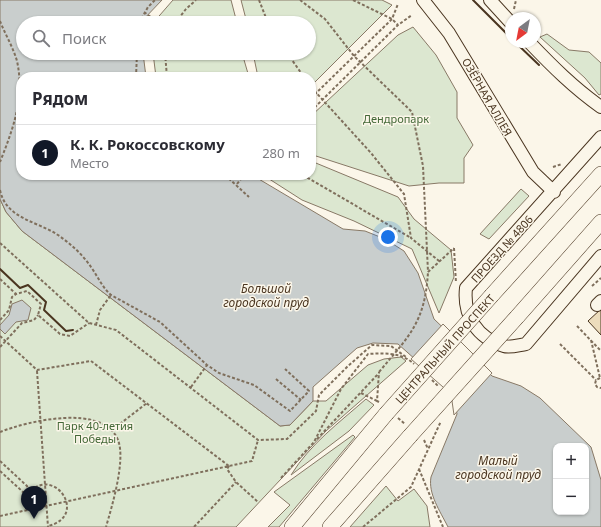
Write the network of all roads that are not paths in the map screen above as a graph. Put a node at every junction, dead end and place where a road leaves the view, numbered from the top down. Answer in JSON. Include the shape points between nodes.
{"nodes":[{"id":1,"x":423,"y":0,"type":"edge"},
{"id":2,"x":490,"y":0,"type":"edge"},
{"id":3,"x":505,"y":16,"type":"edge"},
{"id":4,"x":535,"y":48,"type":"edge"},
{"id":5,"x":601,"y":107,"type":"edge"},
{"id":6,"x":601,"y":137,"type":"edge"},
{"id":7,"x":601,"y":174,"type":"edge"},
{"id":8,"x":554,"y":192,"type":"junction"},
{"id":9,"x":601,"y":222,"type":"edge"},
{"id":10,"x":601,"y":256,"type":"edge"},
{"id":11,"x":592,"y":266,"type":"junction"},
{"id":12,"x":601,"y":275,"type":"edge"},
{"id":13,"x":292,"y":527,"type":"edge"},
{"id":14,"x":330,"y":527,"type":"edge"}],
"edges":[{"from":1,"to":8,"type":"street","name":"ОЗЁРНАЯ АЛЛЕЯ","via":[[449,33],[533,172]]},
{"from":2,"to":3,"type":"street"},
{"from":4,"to":5,"type":"street","via":[[585,96]]},
{"from":6,"to":8,"type":"street","name":"ПРОЕЗД № 4806"},
{"from":7,"to":13,"type":"main road","name":"ЦЕНТРАЛЬНЫЙ ПРОСПЕКТ","bridge":true,"via":[[386,414]]},
{"from":8,"to":11,"type":"street","name":"ПРОЕЗД № 4806","via":[[466,288],[468,317],[481,335],[505,347],[526,344]]},
{"from":9,"to":14,"type":"main road","bridge":true},
{"from":10,"to":11,"type":"street","name":"ПРОЕЗД № 4806"},
{"from":11,"to":12,"type":"street"}]}
